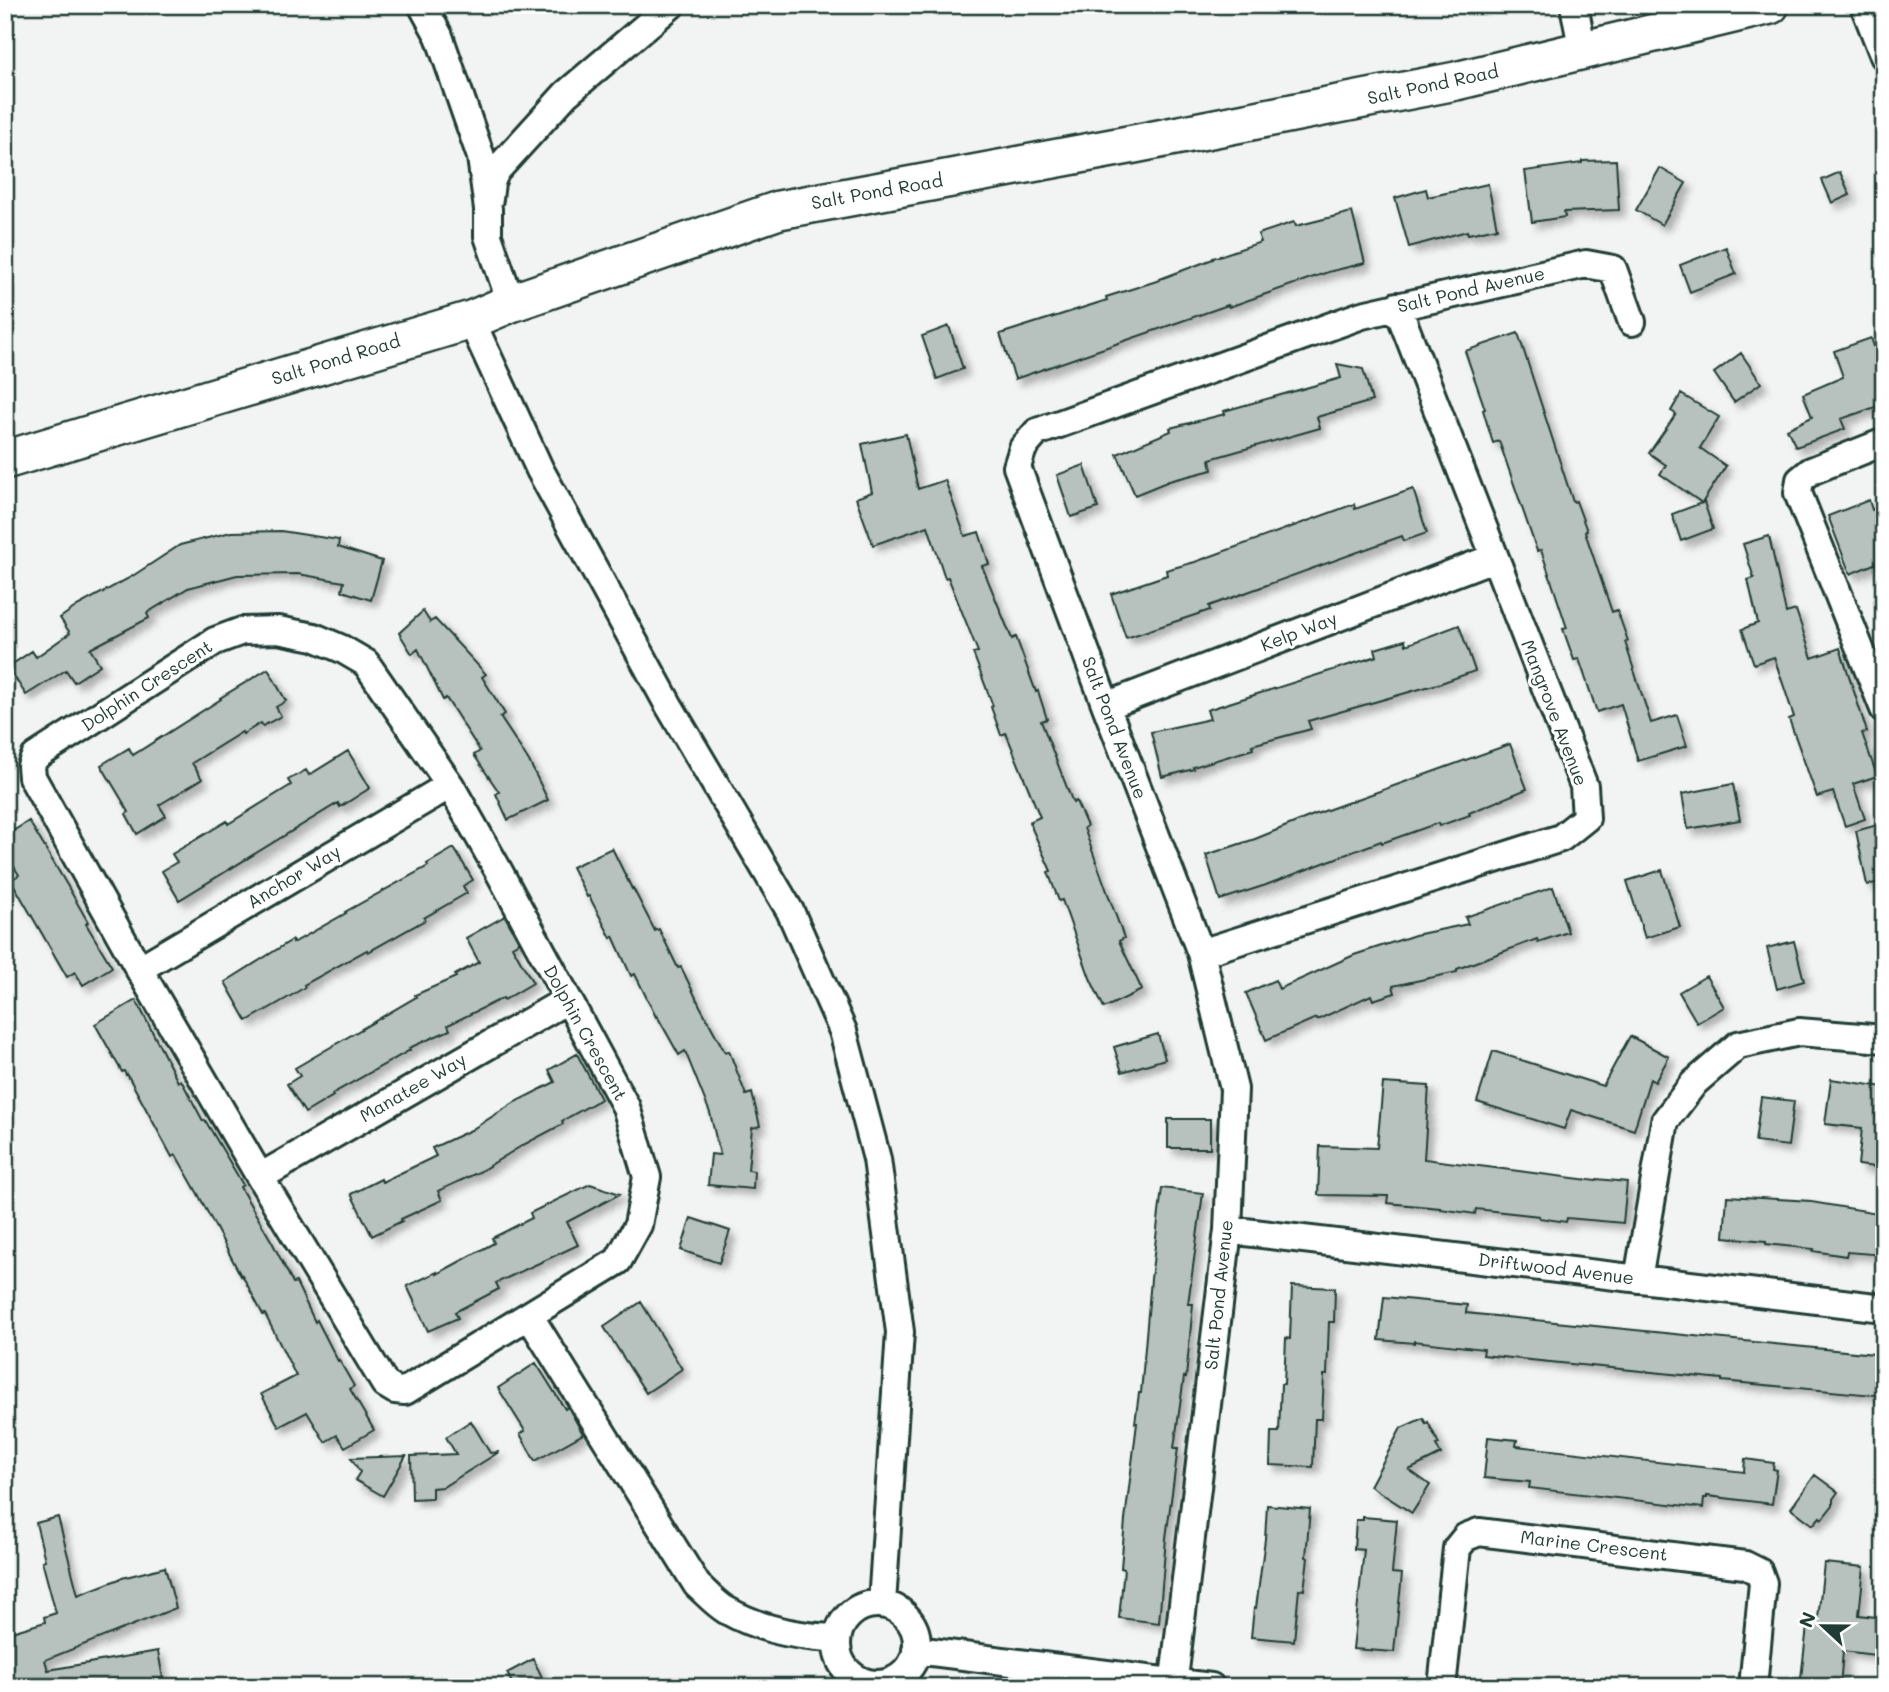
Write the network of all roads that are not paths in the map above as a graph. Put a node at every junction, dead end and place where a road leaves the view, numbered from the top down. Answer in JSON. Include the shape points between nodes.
{"nodes":[{"id":1,"x":422,"y":5,"type":"edge"},
{"id":2,"x":671,"y":5,"type":"edge"},
{"id":3,"x":1574,"y":5,"type":"edge"},
{"id":4,"x":1770,"y":5,"type":"edge"},
{"id":5,"x":1864,"y":5,"type":"edge"},
{"id":6,"x":1583,"y":51,"type":"junction"},
{"id":7,"x":1884,"y":56,"type":"edge"},
{"id":8,"x":488,"y":209,"type":"junction"},
{"id":9,"x":511,"y":303,"type":"junction"},
{"id":10,"x":1396,"y":306,"type":"junction"},
{"id":11,"x":471,"y":320,"type":"junction"},
{"id":12,"x":1633,"y":322,"type":"dead end"},
{"id":13,"x":1884,"y":442,"type":"edge"},
{"id":14,"x":5,"y":460,"type":"edge"},
{"id":15,"x":1493,"y":558,"type":"junction"},
{"id":16,"x":1106,"y":706,"type":"junction"},
{"id":17,"x":1884,"y":709,"type":"edge"},
{"id":18,"x":450,"y":785,"type":"junction"},
{"id":19,"x":1201,"y":953,"type":"junction"},
{"id":20,"x":139,"y":969,"type":"junction"},
{"id":21,"x":567,"y":1000,"type":"junction"},
{"id":22,"x":1884,"y":1039,"type":"edge"},
{"id":23,"x":260,"y":1177,"type":"junction"},
{"id":24,"x":1228,"y":1230,"type":"junction"},
{"id":25,"x":1638,"y":1279,"type":"junction"},
{"id":26,"x":1884,"y":1308,"type":"edge"},
{"id":27,"x":530,"y":1317,"type":"junction"},
{"id":28,"x":882,"y":1604,"type":"junction"},
{"id":29,"x":837,"y":1638,"type":"junction"},
{"id":30,"x":916,"y":1650,"type":"junction"},
{"id":31,"x":881,"y":1685,"type":"edge"},
{"id":32,"x":1173,"y":1685,"type":"edge"},
{"id":33,"x":1211,"y":1687,"type":"edge"},
{"id":34,"x":1441,"y":1687,"type":"edge"},
{"id":35,"x":1753,"y":1687,"type":"edge"}],
"edges":[{"from":1,"to":8,"type":"street","via":[[439,36],[481,157]]},
{"from":2,"to":8,"type":"street","via":[[566,94],[522,142],[496,171]]},
{"from":3,"to":6,"type":"street"},
{"from":4,"to":6,"type":"street","name":"Salt Pond Road"},
{"from":5,"to":7,"type":"street"},
{"from":6,"to":9,"type":"street","name":"Salt Pond Road","via":[[1443,84],[779,210]]},
{"from":8,"to":9,"type":"street","via":[[488,236]]},
{"from":9,"to":11,"type":"street","name":"Salt Pond Road"},
{"from":10,"to":12,"type":"street","name":"Salt Pond Avenue","via":[[1586,264],[1613,269]]},
{"from":10,"to":15,"type":"street","name":"Mangrove Avenue"},
{"from":10,"to":16,"type":"street","name":"Salt Pond Avenue","via":[[1037,432],[1023,448],[1017,467]]},
{"from":11,"to":14,"type":"street","name":"Salt Pond Road"},
{"from":11,"to":28,"type":"street","via":[[540,470],[668,704],[790,911],[843,1031],[877,1159],[900,1332]]},
{"from":13,"to":17,"type":"street","via":[[1811,471],[1800,480],[1798,493]]},
{"from":15,"to":16,"type":"street","name":"Kelp Way"},
{"from":15,"to":19,"type":"street","name":"Mangrove Avenue","via":[[1584,786],[1586,818],[1561,838]]},
{"from":16,"to":19,"type":"street","name":"Salt Pond Avenue"},
{"from":18,"to":20,"type":"street","name":"Anchor Way"},
{"from":18,"to":20,"type":"street","name":"Dolphin Crescent","via":[[366,663],[314,637],[278,630],[243,631],[215,641],[35,757],[31,766],[32,776]]},
{"from":18,"to":21,"type":"street","name":"Dolphin Crescent"},
{"from":19,"to":24,"type":"street","name":"Salt Pond Avenue","via":[[1234,1089]]},
{"from":20,"to":23,"type":"street","name":"Dolphin Crescent"},
{"from":21,"to":23,"type":"street","name":"Manatee Way"},
{"from":21,"to":27,"type":"street","name":"Dolphin Crescent","via":[[626,1107],[647,1177],[638,1225],[618,1261]]},
{"from":22,"to":25,"type":"street","via":[[1799,1031],[1738,1045],[1694,1083],[1665,1121]]},
{"from":23,"to":27,"type":"street","name":"Dolphin Crescent","via":[[385,1384],[395,1390],[405,1391]]},
{"from":24,"to":25,"type":"street","name":"Driftwood Avenue"},
{"from":24,"to":32,"type":"street","name":"Salt Pond Avenue"},
{"from":25,"to":26,"type":"street","name":"Driftwood Avenue"},
{"from":27,"to":29,"type":"street","via":[[697,1585],[724,1609],[764,1628]]},
{"from":28,"to":29,"type":"street","via":[[858,1608],[841,1626]]},
{"from":28,"to":30,"type":"street","via":[[909,1620],[915,1629]]},
{"from":29,"to":31,"type":"street","via":[[837,1650],[848,1671],[857,1679]]},
{"from":30,"to":31,"type":"street","via":[[914,1661],[900,1677]]},
{"from":30,"to":32,"type":"street"},
{"from":32,"to":33,"type":"street"},
{"from":34,"to":35,"type":"street","name":"Marine Crescent","via":[[1457,1548],[1466,1537],[1479,1532],[1745,1565],[1759,1572],[1763,1583]]}]}
